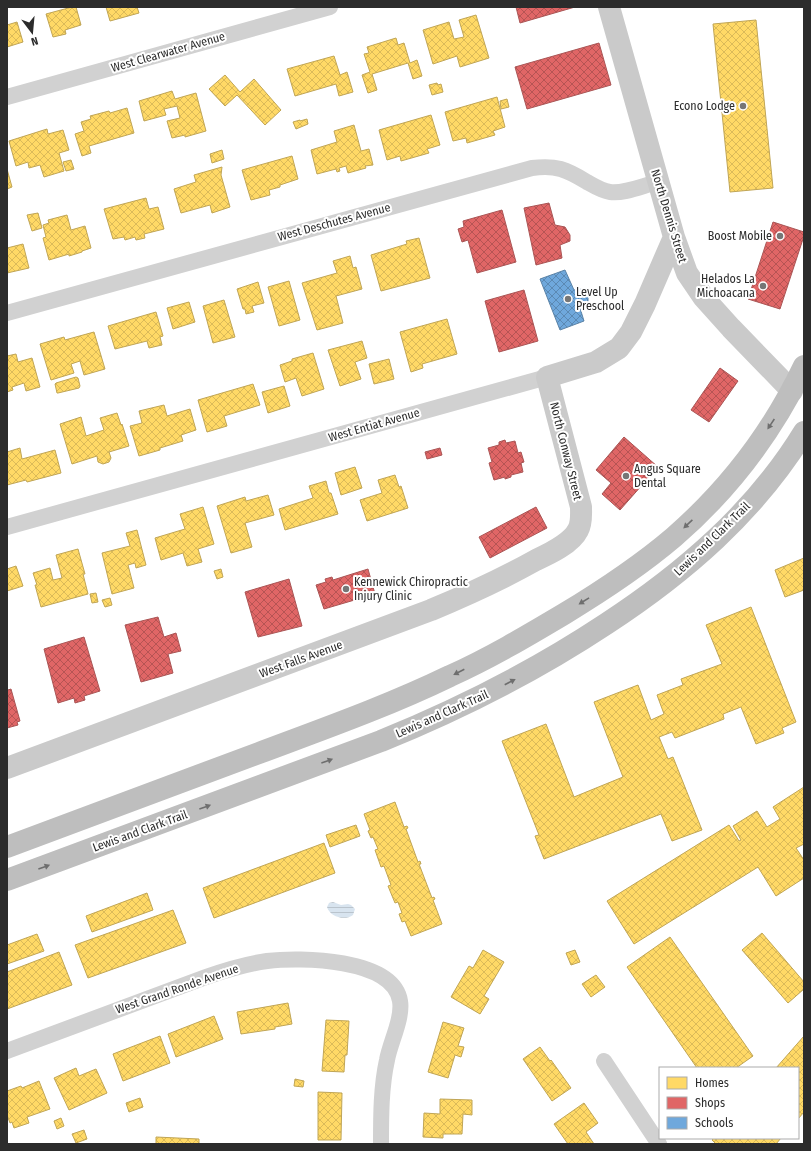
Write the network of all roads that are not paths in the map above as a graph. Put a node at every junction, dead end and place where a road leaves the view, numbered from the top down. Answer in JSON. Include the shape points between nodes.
{"nodes":[{"id":1,"x":330,"y":7,"type":"edge"},
{"id":2,"x":609,"y":7,"type":"edge"},
{"id":3,"x":7,"y":97,"type":"edge"},
{"id":4,"x":658,"y":182,"type":"junction"},
{"id":5,"x":674,"y":237,"type":"junction"},
{"id":6,"x":7,"y":312,"type":"edge"},
{"id":7,"x":804,"y":366,"type":"edge"},
{"id":8,"x":547,"y":377,"type":"junction"},
{"id":9,"x":792,"y":391,"type":"junction"},
{"id":10,"x":804,"y":432,"type":"edge"},
{"id":11,"x":580,"y":525,"type":"joint"},
{"id":12,"x":7,"y":527,"type":"edge"},
{"id":13,"x":7,"y":768,"type":"edge"},
{"id":14,"x":7,"y":847,"type":"edge"},
{"id":15,"x":7,"y":880,"type":"edge"},
{"id":16,"x":7,"y":1051,"type":"edge"},
{"id":17,"x":604,"y":1062,"type":"dead end"},
{"id":18,"x":381,"y":1144,"type":"edge"},
{"id":19,"x":659,"y":1144,"type":"edge"}],
"edges":[{"from":1,"to":3,"type":"street","name":"West Clearwater Avenue"},
{"from":2,"to":4,"type":"street","name":"North Dennis Street"},
{"from":4,"to":5,"type":"street","name":"North Dennis Street"},
{"from":4,"to":6,"type":"street","name":"West Deschutes Avenue","via":[[608,192],[574,173],[549,167],[532,168]]},
{"from":5,"to":8,"type":"street","name":"West Entiat Avenue","via":[[646,304],[619,348],[596,362]]},
{"from":5,"to":9,"type":"street","name":"North Dennis Street","via":[[687,273],[704,298]]},
{"from":7,"to":9,"type":"highway"},
{"from":8,"to":11,"type":"street","name":"North Conway Street","via":[[579,501]]},
{"from":8,"to":12,"type":"street","name":"West Entiat Avenue"},
{"from":9,"to":14,"type":"highway","one_way":true,"via":[[748,458],[694,519],[615,581],[530,634],[451,676],[386,705]]},
{"from":15,"to":10,"type":"highway","name":"Lewis and Clark Trail","one_way":true,"via":[[416,727],[545,662],[649,595],[705,550],[754,499]]},
{"from":11,"to":13,"type":"street","name":"West Falls Avenue","via":[[575,534],[558,548],[519,570],[461,597],[404,621]]},
{"from":16,"to":18,"type":"street","name":"West Grand Ronde Avenue","via":[[235,967],[268,961],[305,960],[336,962],[359,967],[388,981],[398,994],[400,1002],[382,1093]]},
{"from":17,"to":19,"type":"street"}]}
